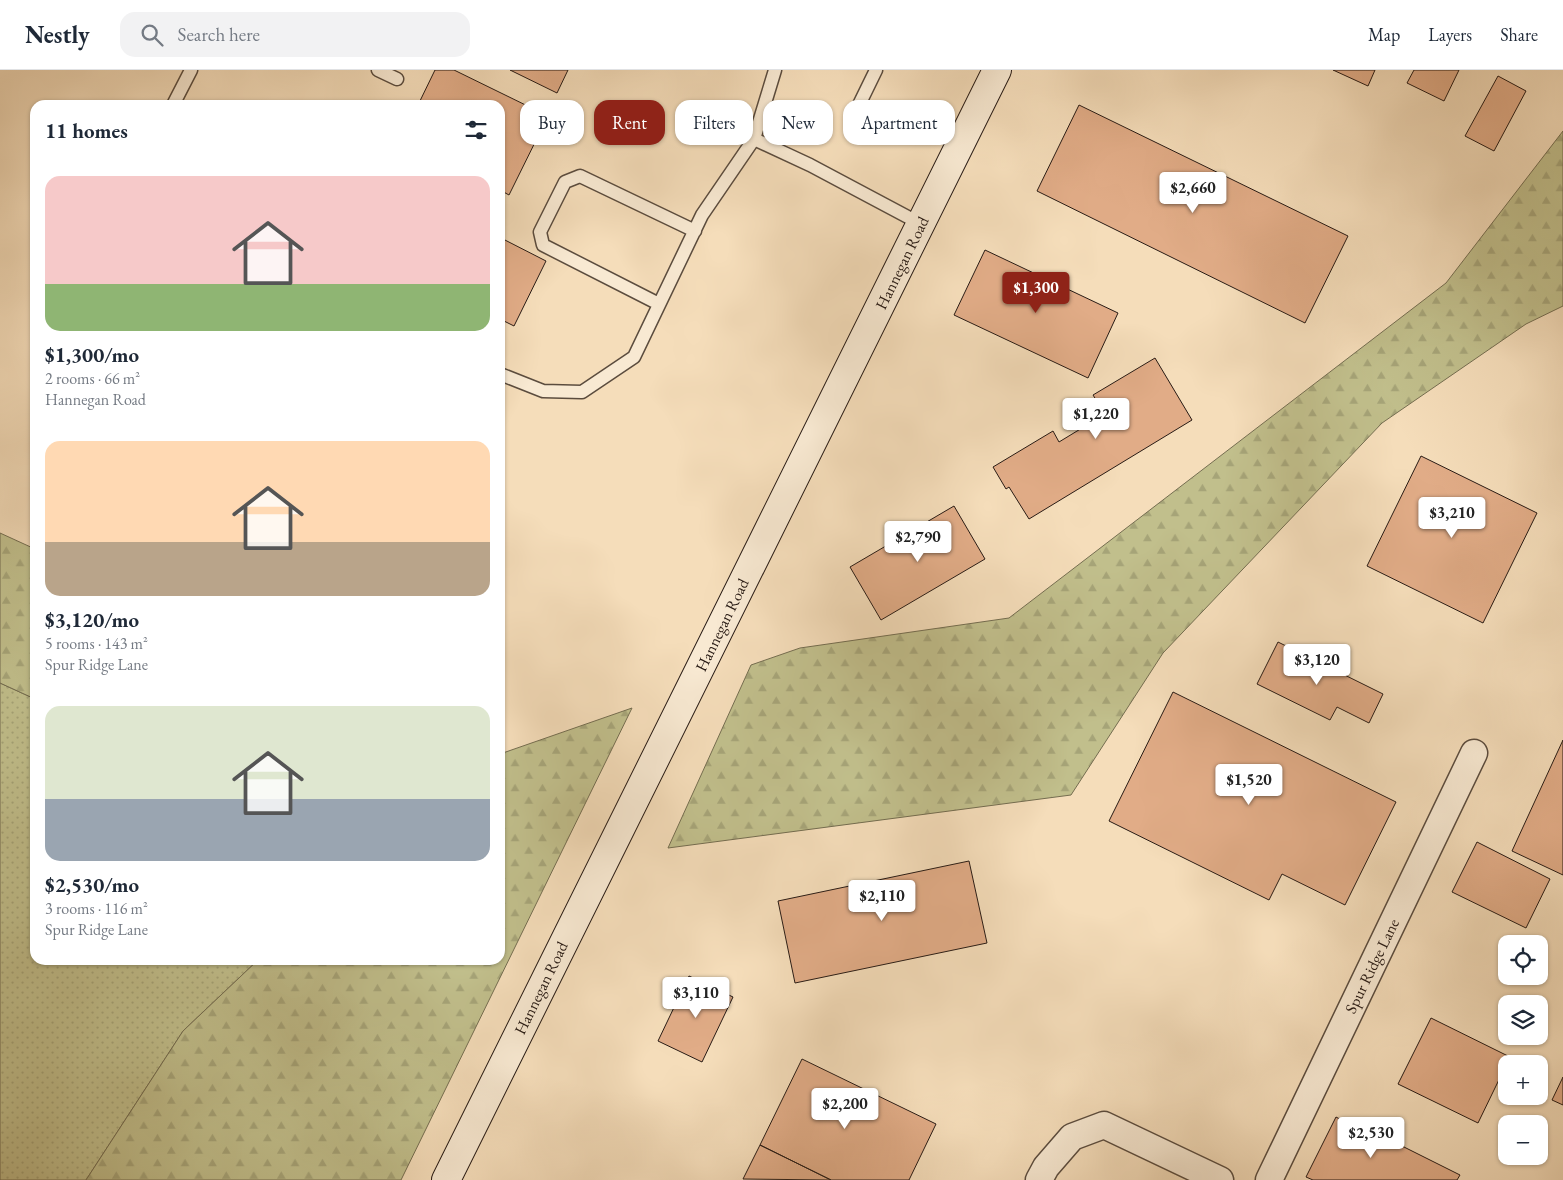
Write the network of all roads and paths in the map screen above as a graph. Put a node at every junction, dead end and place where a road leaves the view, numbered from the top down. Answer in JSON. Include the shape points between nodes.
{"nodes":[{"id":1,"x":191,"y":70,"type":"edge"},
{"id":2,"x":378,"y":70,"type":"edge"},
{"id":3,"x":775,"y":70,"type":"edge"},
{"id":4,"x":876,"y":70,"type":"edge"},
{"id":5,"x":997,"y":70,"type":"edge"},
{"id":6,"x":397,"y":79,"type":"dead end"},
{"id":7,"x":176,"y":100,"type":"edge"},
{"id":8,"x":861,"y":100,"type":"edge"},
{"id":9,"x":754,"y":139,"type":"junction"},
{"id":10,"x":921,"y":224,"type":"junction"},
{"id":11,"x":694,"y":231,"type":"junction"},
{"id":12,"x":659,"y":304,"type":"junction"},
{"id":13,"x":505,"y":376,"type":"edge"},
{"id":14,"x":1474,"y":753,"type":"dead end"},
{"id":15,"x":1215,"y":1179,"type":"edge"},
{"id":16,"x":446,"y":1180,"type":"edge"},
{"id":17,"x":1039,"y":1180,"type":"edge"},
{"id":18,"x":1269,"y":1180,"type":"edge"}],
"edges":[{"from":1,"to":7,"type":"lane"},
{"from":2,"to":6,"type":"lane"},
{"from":3,"to":9,"type":"lane"},
{"from":4,"to":8,"type":"lane"},
{"from":5,"to":10,"type":"main road","name":"Hannegan Road"},
{"from":9,"to":10,"type":"lane"},
{"from":9,"to":11,"type":"lane"},
{"from":10,"to":16,"type":"main road","name":"Hannegan Road"},
{"from":11,"to":12,"type":"lane"},
{"from":11,"to":12,"type":"lane","via":[[580,176],[565,182],[540,232],[543,245]]},
{"from":12,"to":13,"type":"lane","via":[[634,356],[582,392],[543,391]]},
{"from":14,"to":18,"type":"street","name":"Spur Ridge Lane"},
{"from":15,"to":17,"type":"street","via":[[1104,1125],[1072,1137]]}]}
